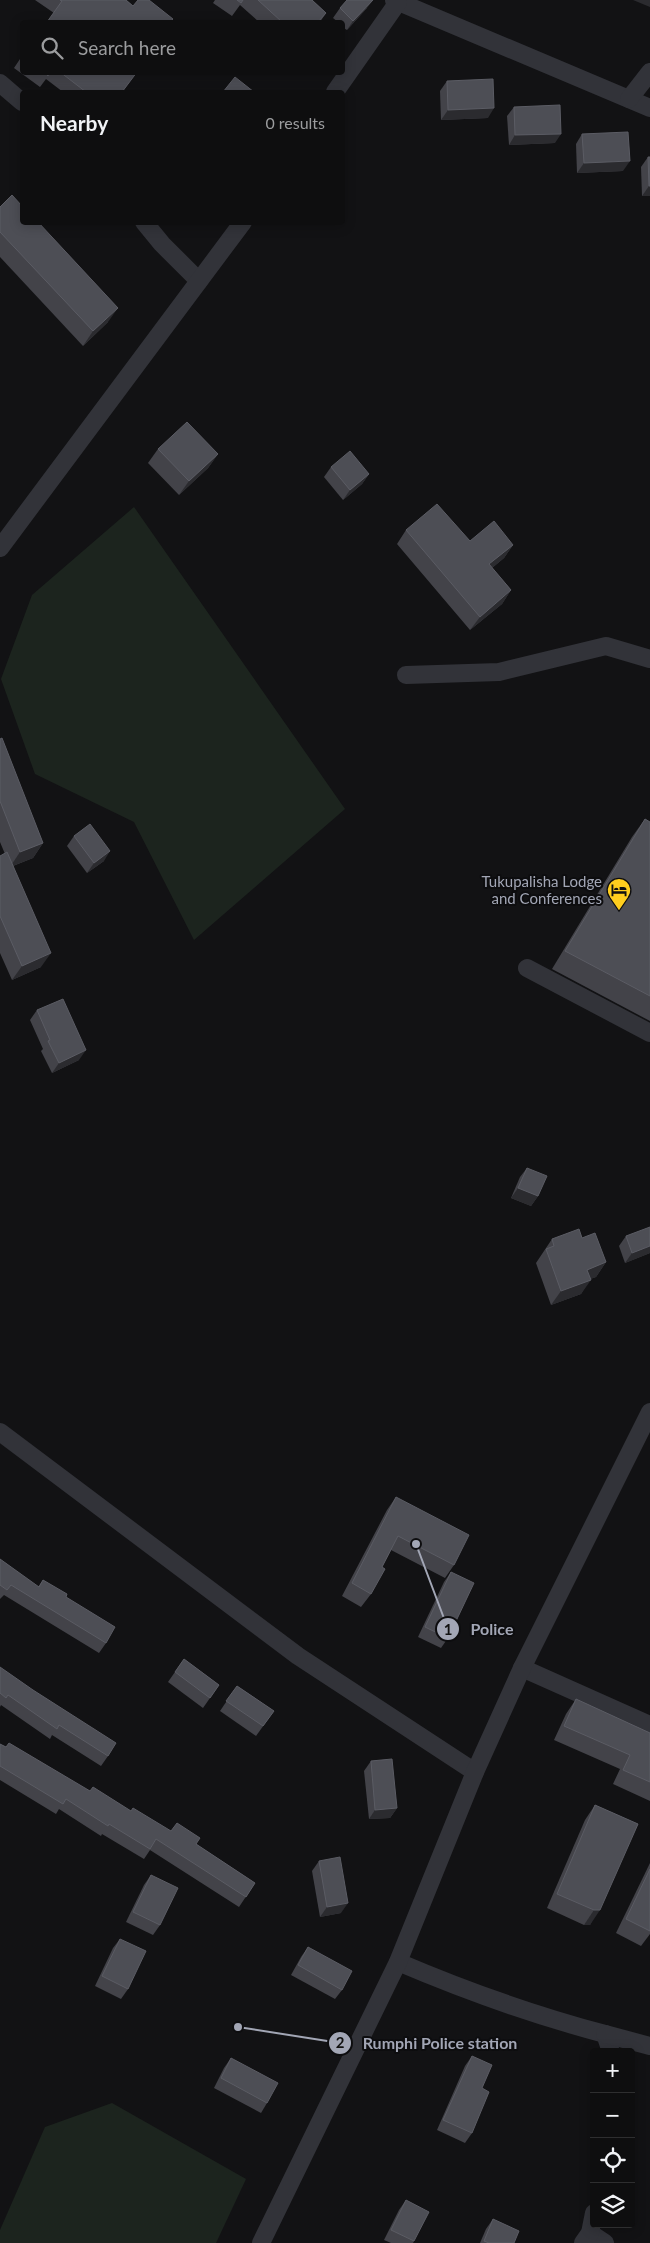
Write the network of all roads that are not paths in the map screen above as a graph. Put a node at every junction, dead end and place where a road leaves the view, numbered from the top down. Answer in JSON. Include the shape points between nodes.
{"nodes":[{"id":1,"x":396,"y":1,"type":"edge"},
{"id":2,"x":650,"y":72,"type":"edge"},
{"id":3,"x":0,"y":83,"type":"edge"},
{"id":4,"x":336,"y":90,"type":"edge"},
{"id":5,"x":629,"y":99,"type":"junction"},
{"id":6,"x":20,"y":100,"type":"edge"},
{"id":7,"x":650,"y":108,"type":"edge"},
{"id":8,"x":146,"y":225,"type":"edge"},
{"id":9,"x":241,"y":225,"type":"edge"},
{"id":10,"x":199,"y":281,"type":"junction"},
{"id":11,"x":0,"y":548,"type":"edge"},
{"id":12,"x":650,"y":659,"type":"edge"},
{"id":13,"x":406,"y":674,"type":"dead end"},
{"id":14,"x":527,"y":968,"type":"dead end"},
{"id":15,"x":650,"y":1033,"type":"edge"},
{"id":16,"x":650,"y":1412,"type":"edge"},
{"id":17,"x":0,"y":1432,"type":"edge"},
{"id":18,"x":643,"y":1443,"type":"edge"},
{"id":19,"x":522,"y":1668,"type":"junction"},
{"id":20,"x":650,"y":1725,"type":"edge"},
{"id":21,"x":476,"y":1772,"type":"junction"},
{"id":22,"x":398,"y":1962,"type":"junction"},
{"id":23,"x":605,"y":2034,"type":"junction"},
{"id":24,"x":650,"y":2046,"type":"edge"},
{"id":25,"x":609,"y":2048,"type":"edge"},
{"id":26,"x":587,"y":2238,"type":"edge"},
{"id":27,"x":261,"y":2243,"type":"edge"},
{"id":28,"x":605,"y":2243,"type":"edge"}],
"edges":[{"from":1,"to":4,"type":"street"},
{"from":1,"to":5,"type":"street"},
{"from":2,"to":5,"type":"street"},
{"from":3,"to":6,"type":"street"},
{"from":5,"to":7,"type":"street"},
{"from":8,"to":10,"type":"street"},
{"from":9,"to":10,"type":"street"},
{"from":10,"to":11,"type":"street"},
{"from":12,"to":13,"type":"street","via":[[606,646],[499,672]]},
{"from":14,"to":15,"type":"street"},
{"from":16,"to":18,"type":"street"},
{"from":17,"to":21,"type":"street","via":[[298,1656]]},
{"from":18,"to":19,"type":"street"},
{"from":19,"to":20,"type":"street"},
{"from":19,"to":21,"type":"street"},
{"from":21,"to":22,"type":"street"},
{"from":22,"to":23,"type":"street","via":[[462,1990],[543,2018]]},
{"from":22,"to":27,"type":"street"},
{"from":23,"to":24,"type":"street"},
{"from":23,"to":25,"type":"street"},
{"from":26,"to":28,"type":"street"}]}
